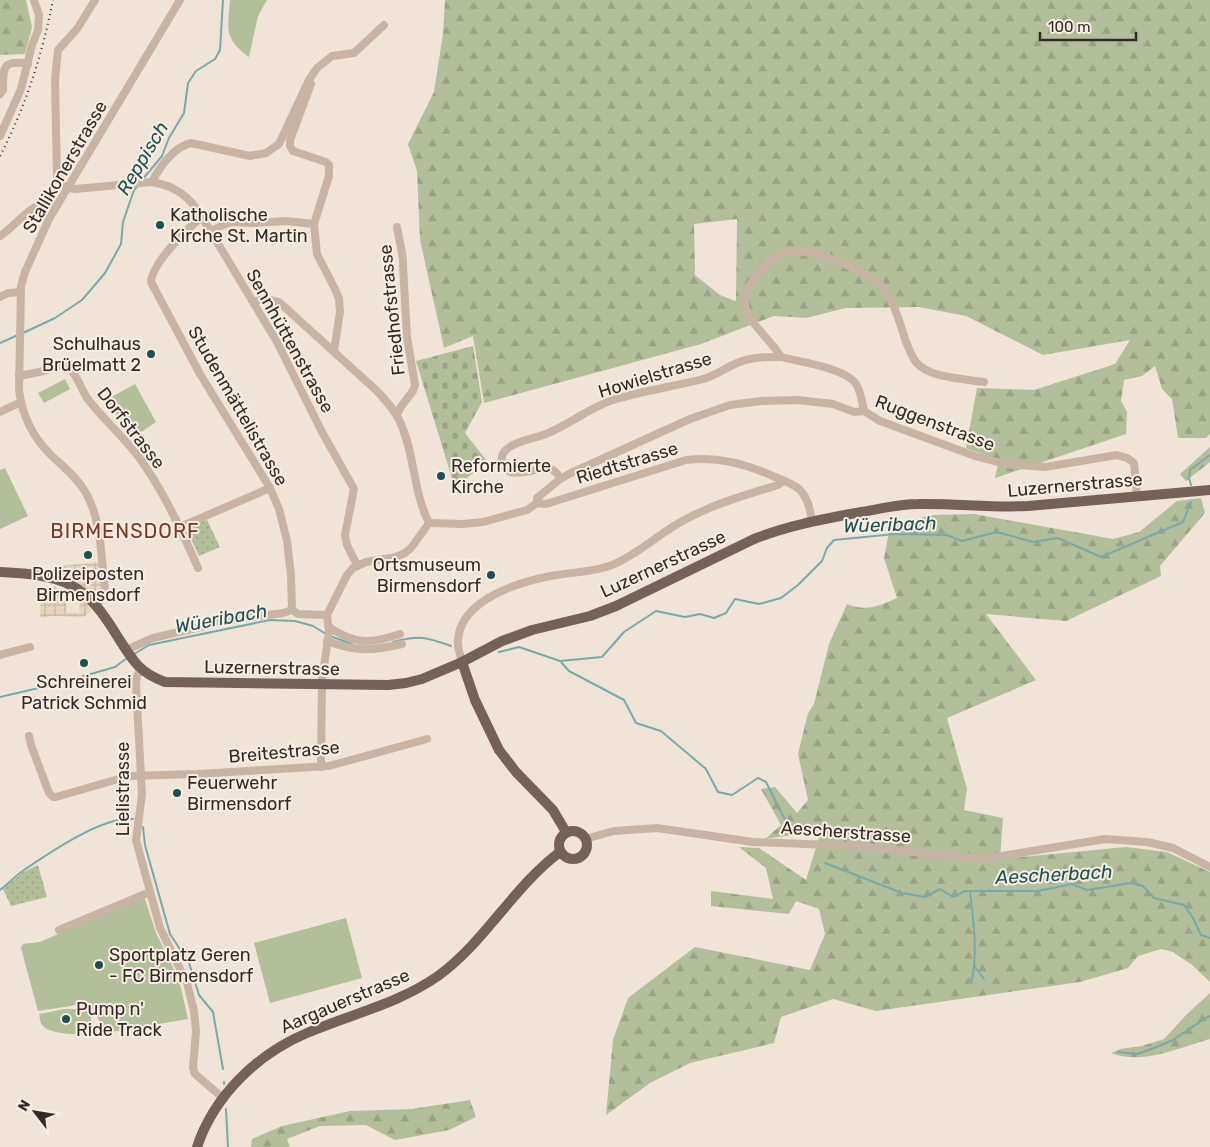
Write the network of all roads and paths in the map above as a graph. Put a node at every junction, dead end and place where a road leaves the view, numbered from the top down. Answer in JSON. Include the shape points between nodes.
{"nodes":[{"id":1,"x":95,"y":0,"type":"edge"},
{"id":2,"x":180,"y":0,"type":"edge"},
{"id":3,"x":35,"y":2,"type":"edge"},
{"id":4,"x":384,"y":25,"type":"dead end"},
{"id":5,"x":28,"y":64,"type":"junction"},
{"id":6,"x":312,"y":84,"type":"dead end"},
{"id":7,"x":0,"y":94,"type":"edge"},
{"id":8,"x":0,"y":136,"type":"edge"},
{"id":9,"x":149,"y":182,"type":"junction"},
{"id":10,"x":68,"y":188,"type":"junction"},
{"id":11,"x":56,"y":206,"type":"junction"},
{"id":12,"x":202,"y":217,"type":"junction"},
{"id":13,"x":314,"y":224,"type":"junction"},
{"id":14,"x":397,"y":227,"type":"dead end"},
{"id":15,"x":211,"y":231,"type":"junction"},
{"id":16,"x":0,"y":236,"type":"edge"},
{"id":17,"x":21,"y":292,"type":"junction"},
{"id":18,"x":0,"y":298,"type":"edge"},
{"id":19,"x":253,"y":302,"type":"junction"},
{"id":20,"x":334,"y":352,"type":"junction"},
{"id":21,"x":782,"y":357,"type":"junction"},
{"id":22,"x":19,"y":376,"type":"junction"},
{"id":23,"x":984,"y":382,"type":"dead end"},
{"id":24,"x":21,"y":402,"type":"junction"},
{"id":25,"x":864,"y":410,"type":"junction"},
{"id":26,"x":0,"y":412,"type":"edge"},
{"id":27,"x":397,"y":415,"type":"junction"},
{"id":28,"x":560,"y":479,"type":"junction"},
{"id":29,"x":784,"y":480,"type":"junction"},
{"id":30,"x":270,"y":488,"type":"junction"},
{"id":31,"x":1210,"y":490,"type":"edge"},
{"id":32,"x":1136,"y":496,"type":"junction"},
{"id":33,"x":537,"y":503,"type":"junction"},
{"id":34,"x":812,"y":521,"type":"junction"},
{"id":35,"x":429,"y":523,"type":"junction"},
{"id":36,"x":180,"y":527,"type":"junction"},
{"id":37,"x":357,"y":565,"type":"junction"},
{"id":38,"x":198,"y":568,"type":"dead end"},
{"id":39,"x":0,"y":572,"type":"edge"},
{"id":40,"x":96,"y":605,"type":"junction"},
{"id":41,"x":292,"y":610,"type":"junction"},
{"id":42,"x":327,"y":615,"type":"junction"},
{"id":43,"x":328,"y":634,"type":"junction"},
{"id":44,"x":400,"y":634,"type":"dead end"},
{"id":45,"x":402,"y":644,"type":"dead end"},
{"id":46,"x":30,"y":647,"type":"dead end"},
{"id":47,"x":129,"y":655,"type":"junction"},
{"id":48,"x":0,"y":656,"type":"edge"},
{"id":49,"x":462,"y":662,"type":"junction"},
{"id":50,"x":141,"y":669,"type":"junction"},
{"id":51,"x":322,"y":686,"type":"junction"},
{"id":52,"x":29,"y":736,"type":"dead end"},
{"id":53,"x":427,"y":740,"type":"dead end"},
{"id":54,"x":321,"y":767,"type":"junction"},
{"id":55,"x":141,"y":775,"type":"junction"},
{"id":56,"x":566,"y":832,"type":"junction"},
{"id":57,"x":586,"y":839,"type":"junction"},
{"id":58,"x":560,"y":852,"type":"junction"},
{"id":59,"x":1210,"y":867,"type":"edge"},
{"id":60,"x":150,"y":892,"type":"junction"},
{"id":61,"x":59,"y":930,"type":"dead end"},
{"id":62,"x":223,"y":1098,"type":"junction"},
{"id":63,"x":197,"y":1147,"type":"edge"}],
"edges":[{"from":1,"to":10,"type":"street","via":[[77,29],[58,50],[54,90],[57,177]]},
{"from":2,"to":10,"type":"street","name":"Stallikonerstrasse"},
{"from":3,"to":5,"type":"street","via":[[39,24]]},
{"from":4,"to":9,"type":"street","via":[[354,53],[332,56],[317,68],[279,144],[266,153],[250,156],[186,144],[174,152]]},
{"from":5,"to":7,"type":"street","via":[[8,64],[3,71]]},
{"from":5,"to":8,"type":"street","via":[[21,89]]},
{"from":6,"to":13,"type":"street","via":[[290,146],[293,151],[329,165],[329,176]]},
{"from":9,"to":10,"type":"street","name":"Sennhüttenstrasse","via":[[76,190]]},
{"from":9,"to":12,"type":"street","name":"Sennhüttenstrasse","via":[[184,194]]},
{"from":10,"to":11,"type":"street","name":"Stallikonerstrasse"},
{"from":11,"to":16,"type":"street","via":[[49,202],[37,205]]},
{"from":11,"to":17,"type":"street","name":"Stallikonerstrasse","via":[[28,265]]},
{"from":12,"to":15,"type":"street","name":"Sennhüttenstrasse"},
{"from":12,"to":30,"type":"street","name":"Studenmättelistrasse","via":[[166,254],[151,282],[200,374]]},
{"from":13,"to":15,"type":"street","via":[[230,222]]},
{"from":13,"to":20,"type":"street","via":[[317,254],[339,299]]},
{"from":14,"to":27,"type":"street","name":"Friedhofstrasse","via":[[404,259],[407,337],[415,379],[413,391]]},
{"from":15,"to":19,"type":"street","name":"Sennhüttenstrasse"},
{"from":17,"to":18,"type":"street","via":[[8,293]]},
{"from":17,"to":22,"type":"street","name":"Stallikonerstrasse"},
{"from":19,"to":20,"type":"street","via":[[278,302]]},
{"from":19,"to":37,"type":"street","name":"Sennhüttenstrasse","via":[[354,489],[345,535]]},
{"from":20,"to":27,"type":"street","via":[[377,391]]},
{"from":21,"to":23,"type":"street","via":[[748,315],[746,297],[754,279],[775,257],[791,251],[808,252],[878,282],[895,310],[916,363],[936,374]]},
{"from":21,"to":25,"type":"street","via":[[850,377]]},
{"from":21,"to":28,"type":"street","name":"Howielstrasse","via":[[761,356],[705,378],[610,401],[546,434],[512,445],[502,456],[504,466],[510,471],[520,473],[548,468],[554,470]]},
{"from":22,"to":24,"type":"street","name":"Stallikonerstrasse"},
{"from":22,"to":36,"type":"street","name":"Dorfstrasse","via":[[62,364],[70,369],[92,404],[136,454]]},
{"from":24,"to":26,"type":"street"},
{"from":24,"to":40,"type":"street","name":"Stallikonerstrasse","via":[[35,437],[73,476],[91,503],[98,529],[105,590]]},
{"from":25,"to":28,"type":"street","name":"Ruggenstrasse","via":[[854,412],[833,404],[798,400],[730,405],[690,419]]},
{"from":25,"to":32,"type":"street","name":"Ruggenstrasse","via":[[880,421],[1004,464],[1045,467],[1106,456],[1127,458],[1134,463]]},
{"from":27,"to":35,"type":"street","via":[[408,444],[422,509]]},
{"from":28,"to":33,"type":"street","name":"Ruggenstrasse","via":[[537,498]]},
{"from":29,"to":33,"type":"street","name":"Riedtstrasse","via":[[743,465],[704,458],[686,460],[546,504]]},
{"from":29,"to":34,"type":"street","name":"Riedtstrasse","via":[[798,488],[805,497]]},
{"from":29,"to":49,"type":"street","via":[[778,485],[701,512],[613,565],[536,580],[512,587],[480,603],[464,620],[460,633],[458,645]]},
{"from":30,"to":36,"type":"street"},
{"from":30,"to":41,"type":"street","name":"Studenmättelistrasse","via":[[287,541]]},
{"from":31,"to":32,"type":"main road","name":"Luzernerstrasse"},
{"from":32,"to":34,"type":"main road","name":"Luzernerstrasse","via":[[1028,506],[903,505]]},
{"from":33,"to":35,"type":"street","name":"Riedtstrasse","via":[[526,510],[483,522]]},
{"from":34,"to":49,"type":"main road","name":"Luzernerstrasse","via":[[754,539],[616,606],[532,630]]},
{"from":35,"to":37,"type":"street","via":[[411,548],[401,555]]},
{"from":36,"to":38,"type":"street","name":"Dorfstrasse"},
{"from":37,"to":42,"type":"street","via":[[347,574]]},
{"from":39,"to":40,"type":"main road","name":"Luzernerstrasse","via":[[50,577],[70,584]]},
{"from":40,"to":47,"type":"main road","name":"Luzernerstrasse"},
{"from":41,"to":42,"type":"street","via":[[298,614]]},
{"from":41,"to":47,"type":"street","via":[[219,620],[153,638]]},
{"from":42,"to":43,"type":"street"},
{"from":43,"to":44,"type":"street","via":[[363,641],[383,640]]},
{"from":43,"to":45,"type":"street","via":[[342,646],[366,650]]},
{"from":43,"to":51,"type":"street"},
{"from":46,"to":48,"type":"street"},
{"from":47,"to":50,"type":"main road","name":"Luzernerstrasse"},
{"from":49,"to":51,"type":"main road","name":"Luzernerstrasse","via":[[406,683]]},
{"from":49,"to":56,"type":"main road","via":[[475,700],[499,750],[553,810]]},
{"from":50,"to":51,"type":"main road","name":"Luzernerstrasse","via":[[154,678],[173,683]]},
{"from":50,"to":55,"type":"street","name":"Lielistrasse","via":[[136,689]]},
{"from":51,"to":54,"type":"street"},
{"from":52,"to":55,"type":"street","name":"Breitestrasse","via":[[53,797]]},
{"from":53,"to":54,"type":"street","name":"Breitestrasse"},
{"from":54,"to":55,"type":"street","name":"Breitestrasse"},
{"from":55,"to":60,"type":"street","name":"Lielistrasse","via":[[142,802],[136,840]]},
{"from":56,"to":57,"type":"main road","via":[[577,831]]},
{"from":56,"to":58,"type":"main road","via":[[559,840]]},
{"from":57,"to":58,"type":"main road","via":[[586,850],[581,856],[570,858]]},
{"from":57,"to":59,"type":"street","name":"Aescherstrasse","via":[[614,830],[657,828],[753,842],[855,846],[983,860],[1104,839],[1147,842],[1173,848]]},
{"from":58,"to":62,"type":"main road","name":"Aargauerstrasse","via":[[533,875],[469,950],[438,976],[384,1005],[296,1038],[263,1058]]},
{"from":60,"to":61,"type":"street"},
{"from":60,"to":62,"type":"street","name":"Lielistrasse","via":[[160,928],[187,983],[196,1031],[195,1074]]},
{"from":62,"to":63,"type":"main road","name":"Aargauerstrasse","via":[[209,1118]]}]}
